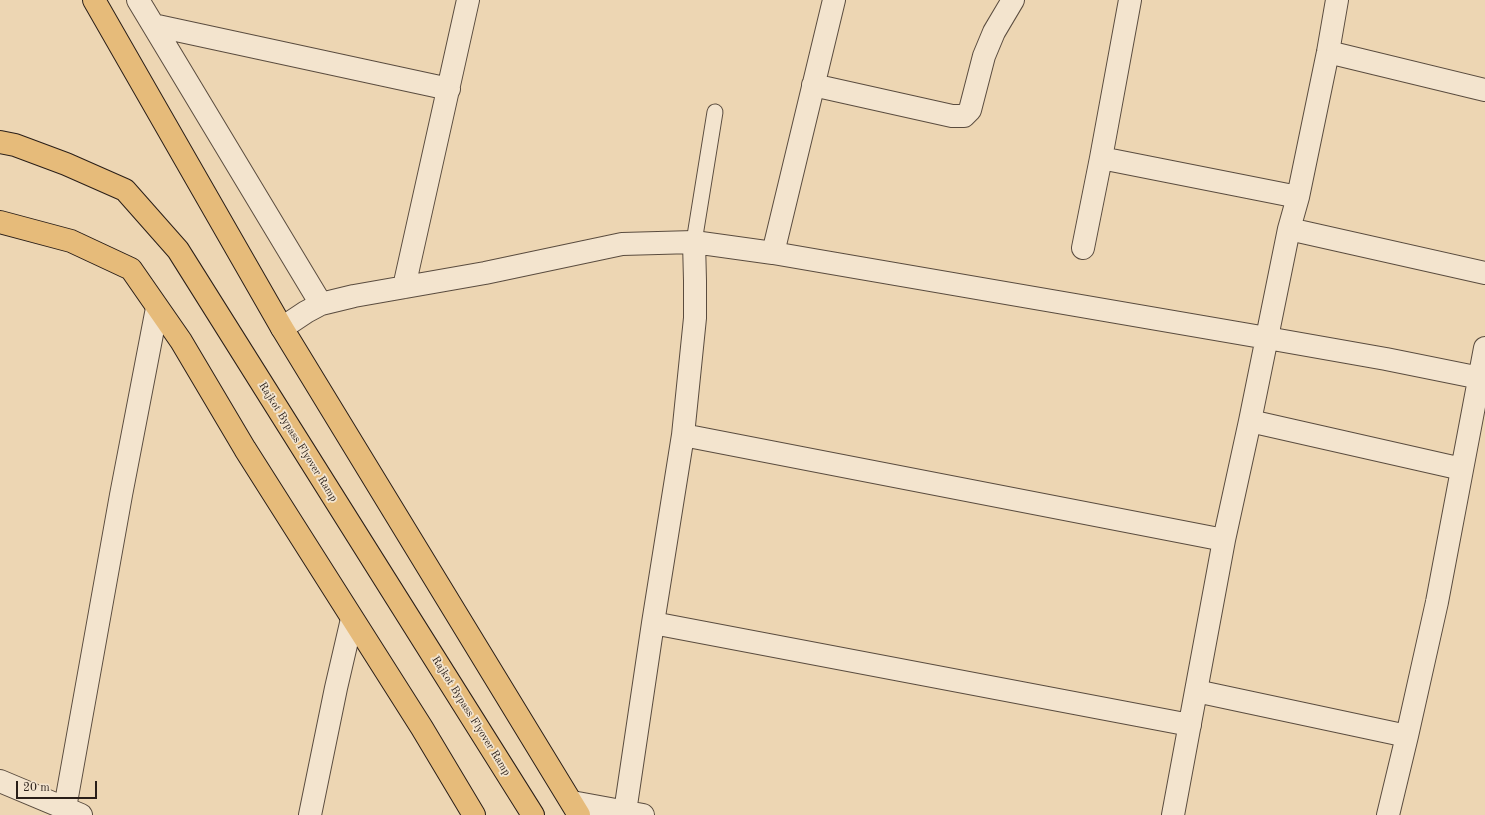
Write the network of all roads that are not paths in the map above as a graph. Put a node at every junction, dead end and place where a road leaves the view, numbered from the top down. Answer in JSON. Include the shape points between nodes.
{"nodes":[{"id":1,"x":94,"y":0,"type":"edge"},
{"id":2,"x":138,"y":0,"type":"edge"},
{"id":3,"x":468,"y":0,"type":"edge"},
{"id":4,"x":834,"y":0,"type":"edge"},
{"id":5,"x":1013,"y":0,"type":"edge"},
{"id":6,"x":1130,"y":0,"type":"edge"},
{"id":7,"x":1337,"y":0,"type":"edge"},
{"id":8,"x":154,"y":26,"type":"junction"},
{"id":9,"x":1328,"y":52,"type":"junction"},
{"id":10,"x":814,"y":85,"type":"junction"},
{"id":11,"x":448,"y":89,"type":"junction"},
{"id":12,"x":1485,"y":90,"type":"edge"},
{"id":13,"x":715,"y":112,"type":"dead end"},
{"id":14,"x":0,"y":142,"type":"edge"},
{"id":15,"x":1101,"y":158,"type":"junction"},
{"id":16,"x":1298,"y":197,"type":"junction"},
{"id":17,"x":0,"y":222,"type":"edge"},
{"id":18,"x":1289,"y":229,"type":"junction"},
{"id":19,"x":694,"y":242,"type":"junction"},
{"id":20,"x":1083,"y":248,"type":"dead end"},
{"id":21,"x":773,"y":253,"type":"junction"},
{"id":22,"x":1485,"y":272,"type":"edge"},
{"id":23,"x":404,"y":287,"type":"junction"},
{"id":24,"x":321,"y":304,"type":"junction"},
{"id":25,"x":157,"y":308,"type":"junction"},
{"id":26,"x":282,"y":328,"type":"junction"},
{"id":27,"x":1267,"y":338,"type":"junction"},
{"id":28,"x":1485,"y":348,"type":"edge"},
{"id":29,"x":1482,"y":379,"type":"edge"},
{"id":30,"x":1250,"y":422,"type":"junction"},
{"id":31,"x":683,"y":435,"type":"junction"},
{"id":32,"x":1462,"y":469,"type":"junction"},
{"id":33,"x":1224,"y":540,"type":"junction"},
{"id":34,"x":352,"y":618,"type":"junction"},
{"id":35,"x":653,"y":623,"type":"junction"},
{"id":36,"x":1196,"y":691,"type":"junction"},
{"id":37,"x":1190,"y":724,"type":"junction"},
{"id":38,"x":1407,"y":736,"type":"junction"},
{"id":39,"x":0,"y":781,"type":"edge"},
{"id":40,"x":576,"y":809,"type":"edge"},
{"id":41,"x":73,"y":812,"type":"edge"},
{"id":42,"x":634,"y":814,"type":"edge"},
{"id":43,"x":310,"y":815,"type":"edge"},
{"id":44,"x":474,"y":815,"type":"edge"},
{"id":45,"x":533,"y":815,"type":"edge"},
{"id":46,"x":1173,"y":815,"type":"edge"},
{"id":47,"x":1388,"y":815,"type":"edge"}],
"edges":[{"from":1,"to":26,"type":"highway"},
{"from":2,"to":8,"type":"street"},
{"from":3,"to":11,"type":"street"},
{"from":4,"to":10,"type":"street"},
{"from":5,"to":10,"type":"street","via":[[994,32],[984,56],[970,110],[964,116],[952,116]]},
{"from":6,"to":15,"type":"street"},
{"from":7,"to":9,"type":"street"},
{"from":8,"to":11,"type":"street"},
{"from":8,"to":24,"type":"street"},
{"from":9,"to":12,"type":"street"},
{"from":9,"to":16,"type":"street"},
{"from":10,"to":21,"type":"street"},
{"from":11,"to":23,"type":"street"},
{"from":13,"to":19,"type":"lane"},
{"from":14,"to":45,"type":"highway","name":"Rajkot Bypass Flyover Ramp","via":[[15,144],[125,190],[178,250]]},
{"from":15,"to":16,"type":"street"},
{"from":15,"to":20,"type":"street"},
{"from":16,"to":18,"type":"street"},
{"from":17,"to":25,"type":"highway","via":[[71,241],[131,269]]},
{"from":18,"to":22,"type":"street"},
{"from":18,"to":27,"type":"street"},
{"from":19,"to":21,"type":"street"},
{"from":19,"to":23,"type":"street","via":[[622,244]]},
{"from":19,"to":31,"type":"street","via":[[694,318]]},
{"from":21,"to":27,"type":"street"},
{"from":23,"to":24,"type":"street"},
{"from":24,"to":26,"type":"street"},
{"from":25,"to":34,"type":"highway","via":[[181,342]]},
{"from":25,"to":41,"type":"street","via":[[122,495]]},
{"from":26,"to":40,"type":"highway"},
{"from":27,"to":29,"type":"street"},
{"from":27,"to":30,"type":"street"},
{"from":28,"to":29,"type":"street"},
{"from":29,"to":32,"type":"street"},
{"from":30,"to":32,"type":"street"},
{"from":30,"to":33,"type":"street"},
{"from":31,"to":33,"type":"street"},
{"from":31,"to":35,"type":"street"},
{"from":32,"to":38,"type":"street","via":[[1437,602]]},
{"from":33,"to":36,"type":"street"},
{"from":34,"to":43,"type":"street"},
{"from":34,"to":44,"type":"highway"},
{"from":35,"to":37,"type":"street"},
{"from":35,"to":42,"type":"street"},
{"from":36,"to":37,"type":"street"},
{"from":36,"to":38,"type":"street"},
{"from":37,"to":46,"type":"street"},
{"from":38,"to":47,"type":"street"},
{"from":39,"to":41,"type":"street"},
{"from":40,"to":42,"type":"street"}]}
